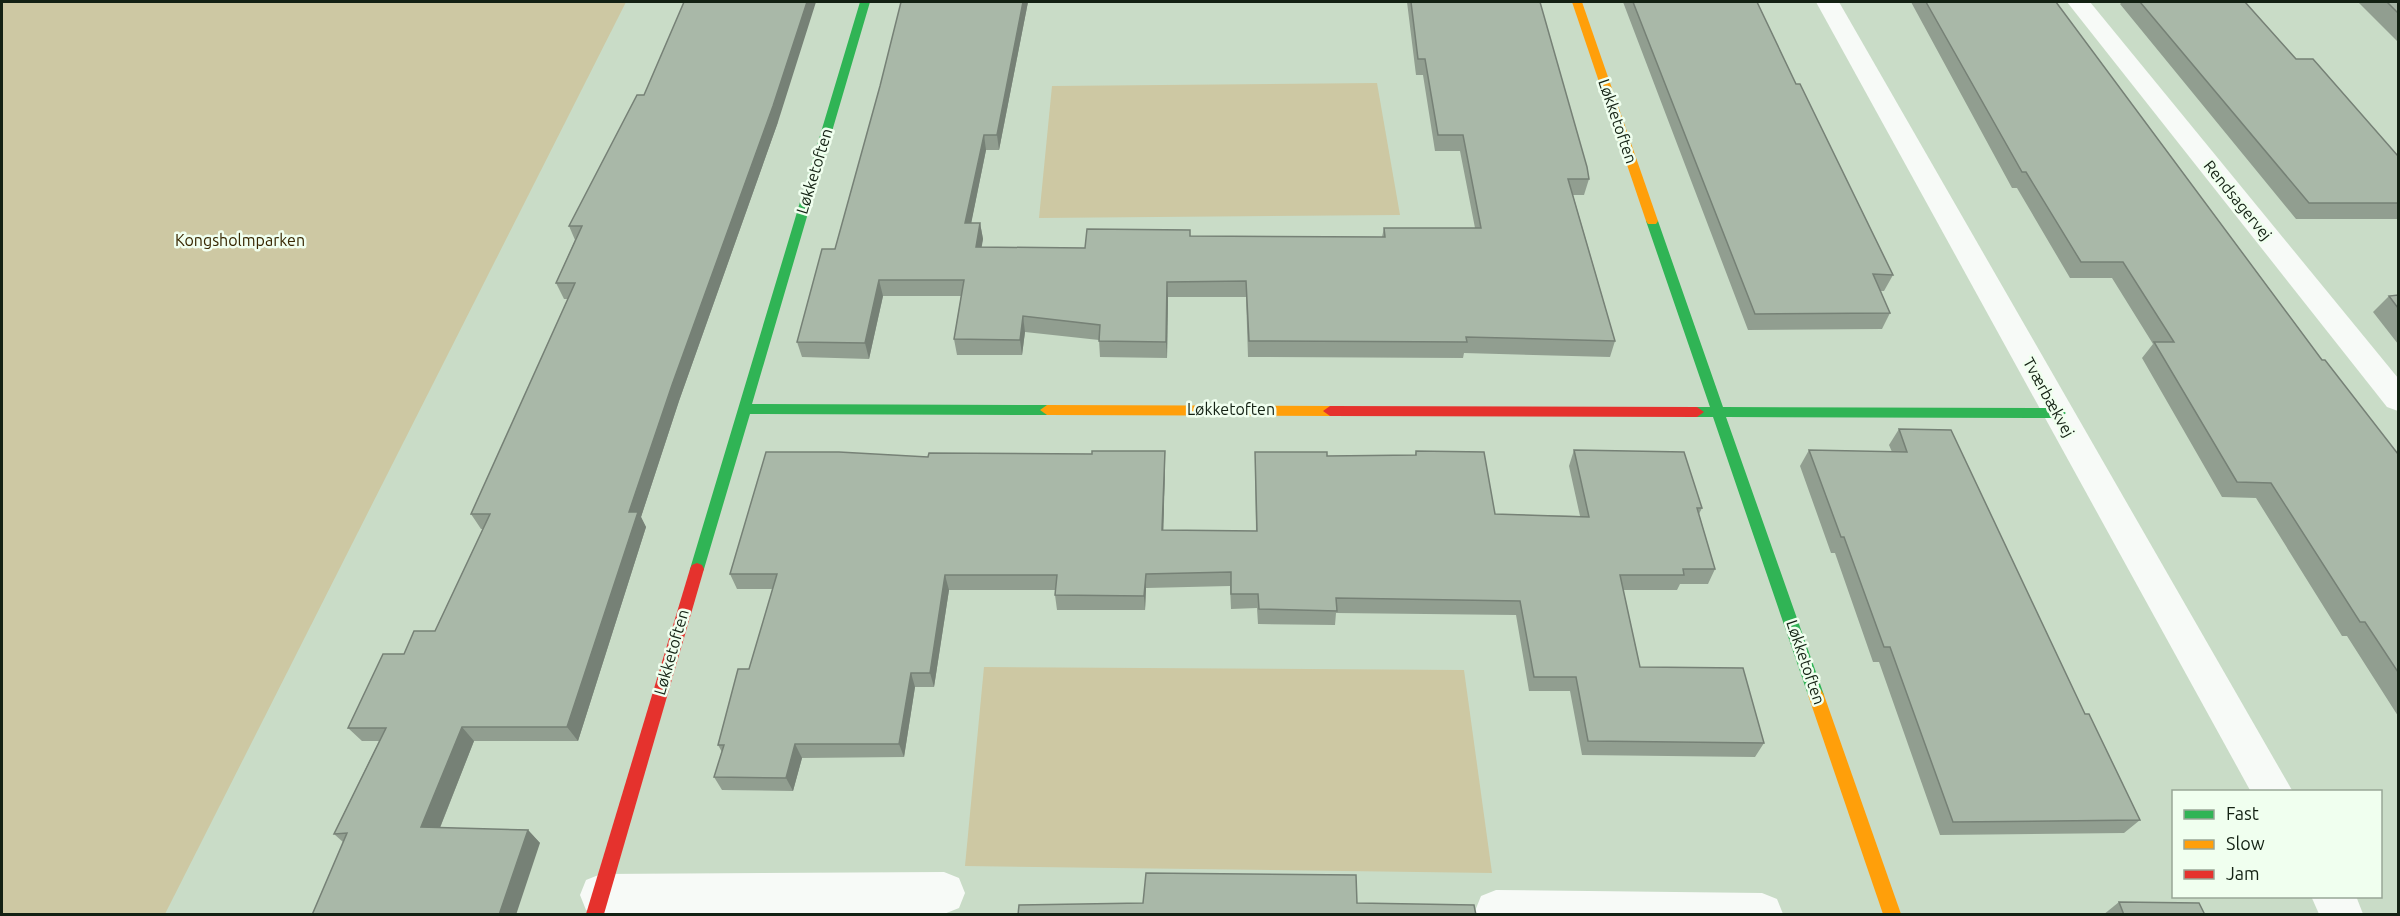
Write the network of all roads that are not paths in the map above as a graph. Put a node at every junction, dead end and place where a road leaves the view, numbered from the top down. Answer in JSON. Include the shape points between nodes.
{"nodes":[{"id":1,"x":865,"y":2,"type":"edge"},
{"id":2,"x":1577,"y":2,"type":"edge"},
{"id":3,"x":1827,"y":2,"type":"edge"},
{"id":4,"x":2078,"y":2,"type":"edge"},
{"id":5,"x":2398,"y":399,"type":"edge"},
{"id":6,"x":743,"y":409,"type":"junction"},
{"id":7,"x":1719,"y":410,"type":"junction"},
{"id":8,"x":2059,"y":413,"type":"junction"},
{"id":9,"x":2271,"y":790,"type":"edge"},
{"id":10,"x":944,"y":893,"type":"dead end"},
{"id":11,"x":2333,"y":898,"type":"edge"},
{"id":12,"x":598,"y":905,"type":"edge"},
{"id":13,"x":1496,"y":910,"type":"dead end"},
{"id":14,"x":1762,"y":915,"type":"edge"},
{"id":15,"x":1892,"y":915,"type":"edge"},
{"id":16,"x":2342,"y":915,"type":"edge"}],
"edges":[{"from":1,"to":6,"type":"street","name":"Løkketoften"},
{"from":2,"to":7,"type":"street","name":"Løkketoften"},
{"from":3,"to":8,"type":"street","name":"Tværbækvej"},
{"from":4,"to":5,"type":"street","name":"Rendsagervej"},
{"from":6,"to":7,"type":"street","name":"Løkketoften"},
{"from":6,"to":12,"type":"street","name":"Løkketoften"},
{"from":7,"to":8,"type":"street","name":"Løkketoften"},
{"from":7,"to":15,"type":"street","name":"Løkketoften"},
{"from":8,"to":9,"type":"street","name":"Tværbækvej"},
{"from":10,"to":12,"type":"street","name":"Løkketoften"},
{"from":11,"to":16,"type":"street"},
{"from":13,"to":14,"type":"street"}]}
